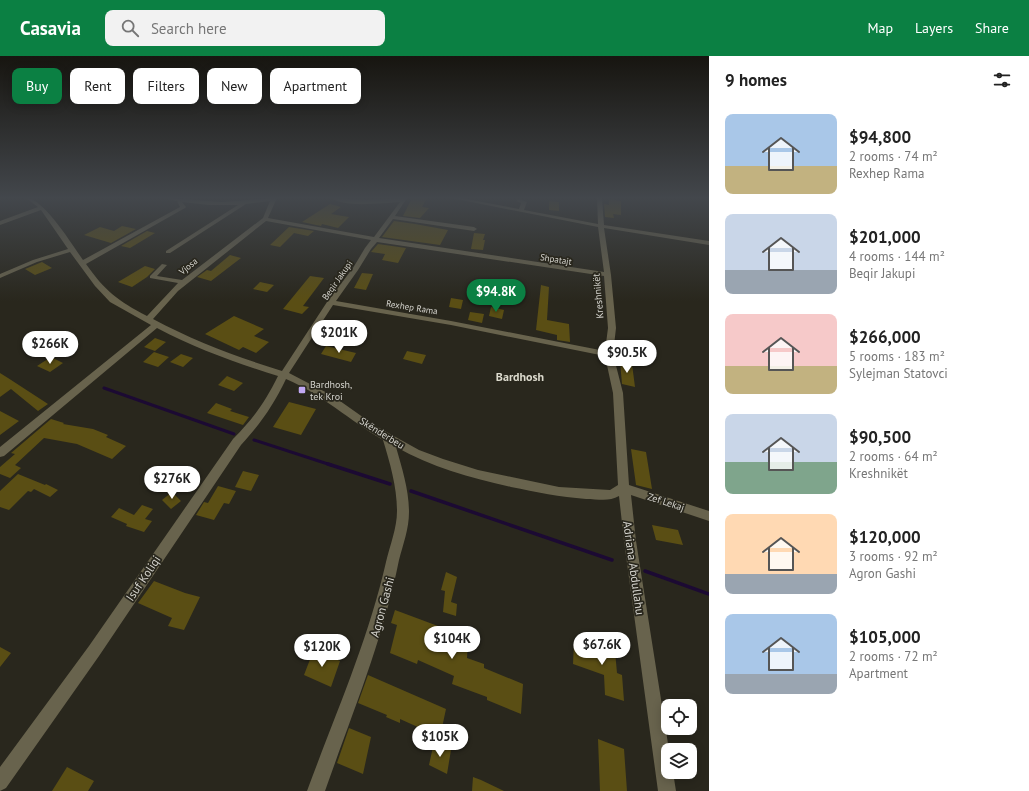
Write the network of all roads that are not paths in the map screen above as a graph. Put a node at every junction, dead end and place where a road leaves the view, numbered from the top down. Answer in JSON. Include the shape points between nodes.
{"nodes":[{"id":1,"x":59,"y":232,"type":"edge"},
{"id":2,"x":138,"y":232,"type":"edge"},
{"id":3,"x":199,"y":232,"type":"edge"},
{"id":4,"x":248,"y":232,"type":"edge"},
{"id":5,"x":339,"y":232,"type":"edge"},
{"id":6,"x":381,"y":232,"type":"edge"},
{"id":7,"x":602,"y":232,"type":"edge"},
{"id":8,"x":641,"y":232,"type":"edge"},
{"id":9,"x":376,"y":239,"type":"junction"},
{"id":10,"x":709,"y":243,"type":"edge"},
{"id":11,"x":71,"y":250,"type":"junction"},
{"id":12,"x":168,"y":252,"type":"dead end"},
{"id":13,"x":81,"y":264,"type":"junction"},
{"id":14,"x":164,"y":265,"type":"dead end"},
{"id":15,"x":608,"y":275,"type":"junction"},
{"id":16,"x":0,"y":276,"type":"edge"},
{"id":17,"x":183,"y":282,"type":"junction"},
{"id":18,"x":331,"y":302,"type":"junction"},
{"id":19,"x":148,"y":320,"type":"junction"},
{"id":20,"x":156,"y":325,"type":"junction"},
{"id":21,"x":609,"y":354,"type":"junction"},
{"id":22,"x":284,"y":374,"type":"junction"},
{"id":23,"x":388,"y":439,"type":"junction"},
{"id":24,"x":0,"y":453,"type":"edge"},
{"id":25,"x":624,"y":488,"type":"junction"},
{"id":26,"x":709,"y":516,"type":"edge"},
{"id":27,"x":0,"y":782,"type":"edge"},
{"id":28,"x":316,"y":791,"type":"edge"},
{"id":29,"x":667,"y":791,"type":"edge"}],
"edges":[{"from":1,"to":11,"type":"street","name":"Skënderbeu"},
{"from":2,"to":13,"type":"street"},
{"from":3,"to":12,"type":"street"},
{"from":4,"to":17,"type":"street","name":"Vjosa"},
{"from":5,"to":9,"type":"street","name":"Shpatajt"},
{"from":6,"to":9,"type":"street","name":"Beqir Jakupi"},
{"from":7,"to":15,"type":"street","name":"Kreshnikët"},
{"from":8,"to":10,"type":"street"},
{"from":9,"to":15,"type":"street","name":"Shpatajt"},
{"from":9,"to":18,"type":"street","name":"Beqir Jakupi"},
{"from":11,"to":13,"type":"street","name":"Skënderbeu"},
{"from":11,"to":16,"type":"street"},
{"from":13,"to":19,"type":"street","name":"Skënderbeu","via":[[113,300]]},
{"from":14,"to":17,"type":"street","via":[[152,277]]},
{"from":15,"to":21,"type":"street","name":"Kreshnikët","via":[[612,328]]},
{"from":17,"to":19,"type":"street","name":"Vjosa","via":[[158,306]]},
{"from":18,"to":21,"type":"street","name":"Rexhep Rama"},
{"from":18,"to":22,"type":"street","name":"Beqir Jakupi"},
{"from":19,"to":20,"type":"street","name":"Skënderbeu"},
{"from":20,"to":22,"type":"street","name":"Skënderbeu","via":[[180,338],[232,358]]},
{"from":20,"to":24,"type":"street"},
{"from":21,"to":25,"type":"street","name":"Kreshnikët","via":[[618,393]]},
{"from":22,"to":23,"type":"street","name":"Skënderbeu","via":[[330,398]]},
{"from":22,"to":27,"type":"street","name":"Isuf Koliqi","via":[[268,405],[237,442],[94,651]]},
{"from":23,"to":25,"type":"street","name":"Skënderbeu","via":[[440,464],[558,492],[611,495]]},
{"from":23,"to":28,"type":"street","name":"Agron Gashi","via":[[403,511],[390,581],[372,641]]},
{"from":25,"to":26,"type":"street","name":"Zef Lekaj"},
{"from":25,"to":29,"type":"street","name":"Adriana Abdullahu"}]}
